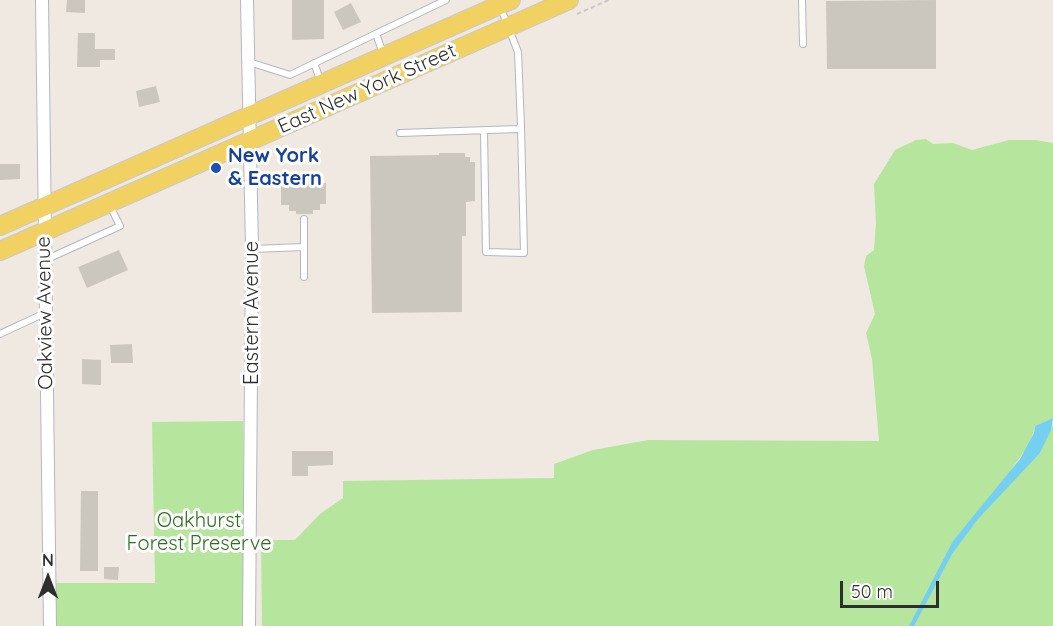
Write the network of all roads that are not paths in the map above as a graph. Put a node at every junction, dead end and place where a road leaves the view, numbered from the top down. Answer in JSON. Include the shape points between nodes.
{"nodes":[{"id":1,"x":42,"y":0,"type":"edge"},
{"id":2,"x":248,"y":0,"type":"edge"},
{"id":3,"x":446,"y":0,"type":"edge"},
{"id":4,"x":569,"y":0,"type":"edge"},
{"id":5,"x":802,"y":0,"type":"edge"},
{"id":6,"x":503,"y":2,"type":"edge"},
{"id":7,"x":509,"y":27,"type":"junction"},
{"id":8,"x":376,"y":34,"type":"junction"},
{"id":9,"x":802,"y":44,"type":"dead end"},
{"id":10,"x":384,"y":57,"type":"junction"},
{"id":11,"x":248,"y":61,"type":"junction"},
{"id":12,"x":314,"y":63,"type":"junction"},
{"id":13,"x":321,"y":84,"type":"junction"},
{"id":14,"x":249,"y":116,"type":"junction"},
{"id":15,"x":521,"y":126,"type":"junction"},
{"id":16,"x":484,"y":130,"type":"junction"},
{"id":17,"x":400,"y":133,"type":"dead end"},
{"id":18,"x":249,"y":141,"type":"junction"},
{"id":19,"x":109,"y":203,"type":"junction"},
{"id":20,"x":44,"y":207,"type":"junction"},
{"id":21,"x":304,"y":219,"type":"dead end"},
{"id":22,"x":0,"y":226,"type":"edge"},
{"id":23,"x":44,"y":232,"type":"junction"},
{"id":24,"x":304,"y":248,"type":"junction"},
{"id":25,"x":252,"y":249,"type":"junction"},
{"id":26,"x":0,"y":251,"type":"edge"},
{"id":27,"x":45,"y":260,"type":"junction"},
{"id":28,"x":304,"y":277,"type":"dead end"},
{"id":29,"x":45,"y":313,"type":"junction"},
{"id":30,"x":0,"y":334,"type":"edge"},
{"id":31,"x":50,"y":626,"type":"edge"},
{"id":32,"x":249,"y":626,"type":"edge"}],
"edges":[{"from":1,"to":20,"type":"street","name":"Oakview Avenue"},
{"from":2,"to":11,"type":"street","name":"Eastern Avenue"},
{"from":3,"to":8,"type":"lane"},
{"from":4,"to":7,"type":"main road","name":"East New York Street"},
{"from":5,"to":9,"type":"lane"},
{"from":6,"to":7,"type":"lane"},
{"from":6,"to":10,"type":"main road","name":"East New York Street"},
{"from":7,"to":15,"type":"lane","via":[[518,52]]},
{"from":7,"to":18,"type":"main road","name":"East New York Street"},
{"from":8,"to":10,"type":"lane"},
{"from":8,"to":12,"type":"lane"},
{"from":10,"to":13,"type":"main road","name":"East New York Street"},
{"from":11,"to":12,"type":"lane","via":[[290,75]]},
{"from":11,"to":14,"type":"street","name":"Eastern Avenue"},
{"from":12,"to":13,"type":"lane"},
{"from":13,"to":14,"type":"main road","name":"East New York Street"},
{"from":14,"to":18,"type":"street","name":"Eastern Avenue"},
{"from":14,"to":20,"type":"main road","name":"East New York Street"},
{"from":15,"to":16,"type":"lane"},
{"from":15,"to":16,"type":"lane","via":[[524,253],[486,252]]},
{"from":16,"to":17,"type":"lane"},
{"from":18,"to":19,"type":"main road","name":"East New York Street"},
{"from":18,"to":25,"type":"street","name":"Eastern Avenue"},
{"from":19,"to":23,"type":"main road","name":"East New York Street"},
{"from":19,"to":27,"type":"lane","via":[[120,226]]},
{"from":20,"to":22,"type":"main road","name":"East New York Street"},
{"from":20,"to":23,"type":"street","name":"Oakview Avenue"},
{"from":21,"to":24,"type":"lane"},
{"from":23,"to":26,"type":"main road","name":"East New York Street"},
{"from":23,"to":27,"type":"street","name":"Oakview Avenue"},
{"from":24,"to":25,"type":"lane"},
{"from":24,"to":28,"type":"lane"},
{"from":25,"to":32,"type":"street","name":"Eastern Avenue"},
{"from":27,"to":29,"type":"street","name":"Oakview Avenue"},
{"from":29,"to":30,"type":"lane"},
{"from":29,"to":31,"type":"street","name":"Oakview Avenue"}]}
